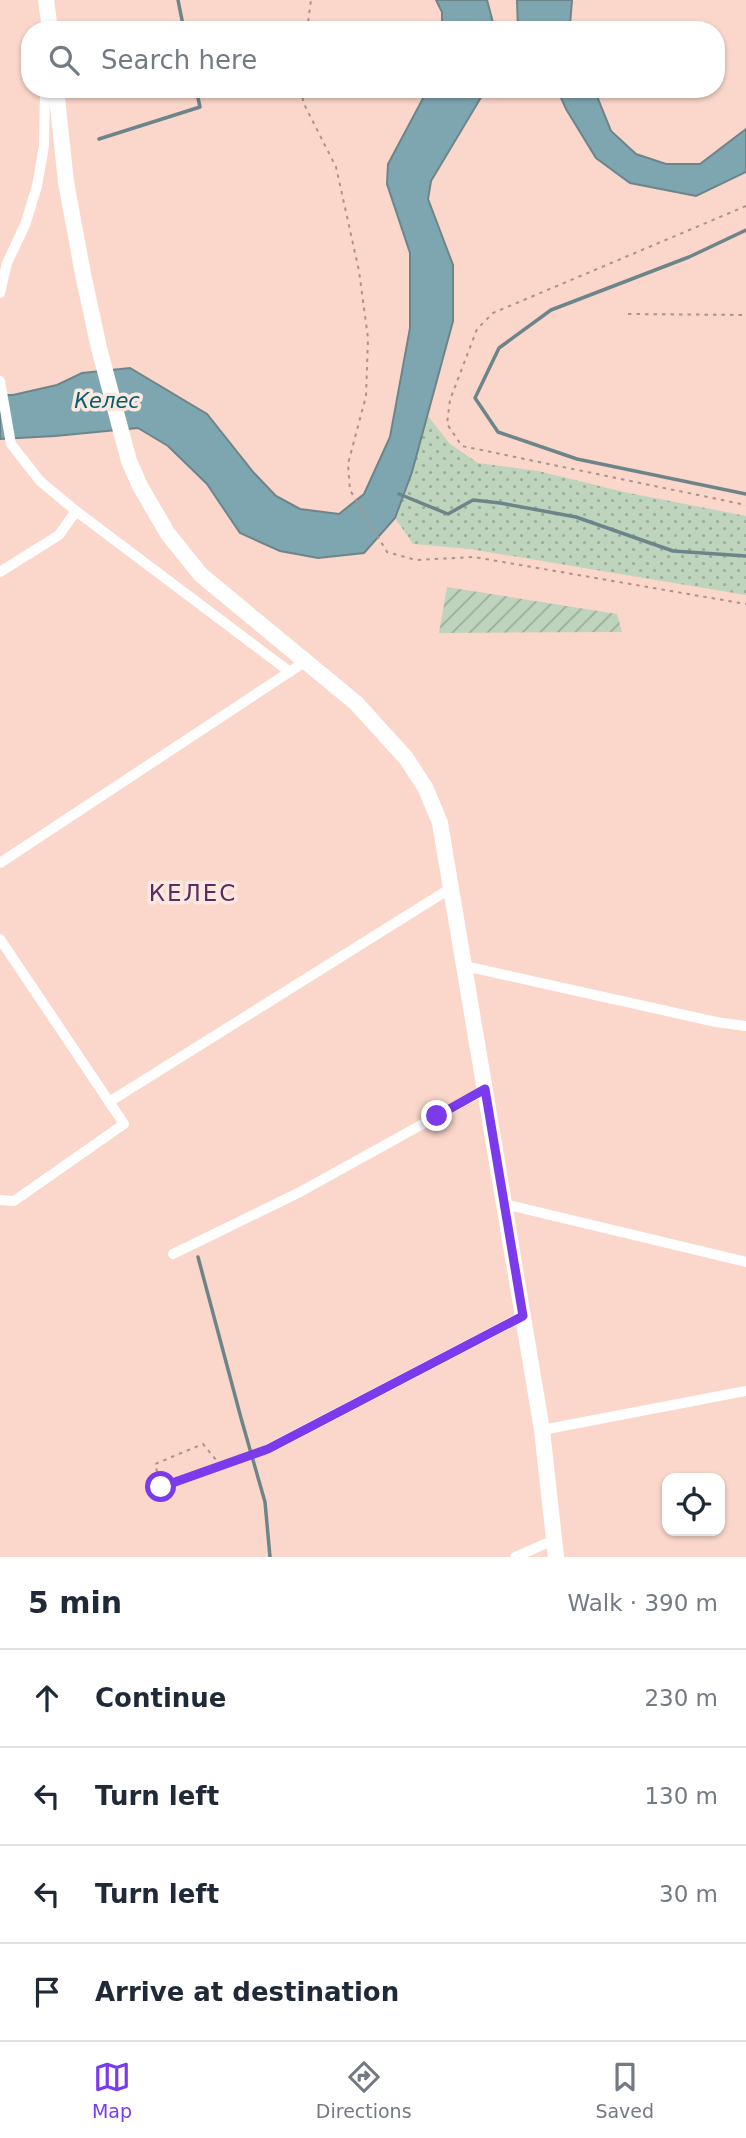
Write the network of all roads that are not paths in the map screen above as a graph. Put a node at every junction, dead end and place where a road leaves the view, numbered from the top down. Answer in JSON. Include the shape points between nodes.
{"nodes":[{"id":1,"x":47,"y":1,"type":"edge"},
{"id":2,"x":48,"y":21,"type":"edge"},
{"id":3,"x":45,"y":98,"type":"edge"},
{"id":4,"x":57,"y":98,"type":"edge"},
{"id":5,"x":0,"y":293,"type":"edge"},
{"id":6,"x":0,"y":381,"type":"edge"},
{"id":7,"x":76,"y":511,"type":"junction"},
{"id":8,"x":0,"y":572,"type":"edge"},
{"id":9,"x":210,"y":582,"type":"junction"},
{"id":10,"x":194,"y":600,"type":"junction"},
{"id":11,"x":306,"y":661,"type":"junction"},
{"id":12,"x":290,"y":672,"type":"junction"},
{"id":13,"x":0,"y":863,"type":"edge"},
{"id":14,"x":452,"y":888,"type":"junction"},
{"id":15,"x":0,"y":939,"type":"edge"},
{"id":16,"x":465,"y":966,"type":"junction"},
{"id":17,"x":746,"y":1026,"type":"edge"},
{"id":18,"x":485,"y":1089,"type":"junction"},
{"id":19,"x":109,"y":1102,"type":"junction"},
{"id":20,"x":0,"y":1200,"type":"edge"},
{"id":21,"x":505,"y":1204,"type":"junction"},
{"id":22,"x":173,"y":1254,"type":"dead end"},
{"id":23,"x":746,"y":1262,"type":"edge"},
{"id":24,"x":523,"y":1316,"type":"junction"},
{"id":25,"x":746,"y":1391,"type":"edge"},
{"id":26,"x":542,"y":1430,"type":"junction"},
{"id":27,"x":268,"y":1449,"type":"road end"},
{"id":28,"x":554,"y":1540,"type":"junction"},
{"id":29,"x":515,"y":1557,"type":"edge"},
{"id":30,"x":556,"y":1557,"type":"edge"}],
"edges":[{"from":1,"to":2,"type":"main road"},
{"from":3,"to":5,"type":"street","via":[[37,186]]},
{"from":4,"to":9,"type":"main road","via":[[83,274],[129,461],[168,534]]},
{"from":6,"to":7,"type":"street","via":[[11,444],[40,481]]},
{"from":7,"to":8,"type":"street","via":[[59,535]]},
{"from":7,"to":10,"type":"street"},
{"from":9,"to":10,"type":"street"},
{"from":9,"to":11,"type":"main road"},
{"from":10,"to":12,"type":"street"},
{"from":11,"to":12,"type":"street"},
{"from":11,"to":14,"type":"main road","via":[[356,703],[406,758],[426,789],[440,823]]},
{"from":12,"to":13,"type":"street"},
{"from":14,"to":16,"type":"main road"},
{"from":14,"to":19,"type":"street"},
{"from":15,"to":19,"type":"street"},
{"from":16,"to":17,"type":"street"},
{"from":16,"to":18,"type":"main road"},
{"from":18,"to":21,"type":"main road"},
{"from":18,"to":22,"type":"street","via":[[300,1192]]},
{"from":19,"to":20,"type":"street","via":[[124,1124],[14,1201]]},
{"from":21,"to":23,"type":"street"},
{"from":21,"to":24,"type":"main road"},
{"from":24,"to":26,"type":"main road"},
{"from":24,"to":27,"type":"street"},
{"from":25,"to":26,"type":"street"},
{"from":26,"to":28,"type":"main road"},
{"from":28,"to":29,"type":"street"},
{"from":28,"to":30,"type":"main road"}]}
